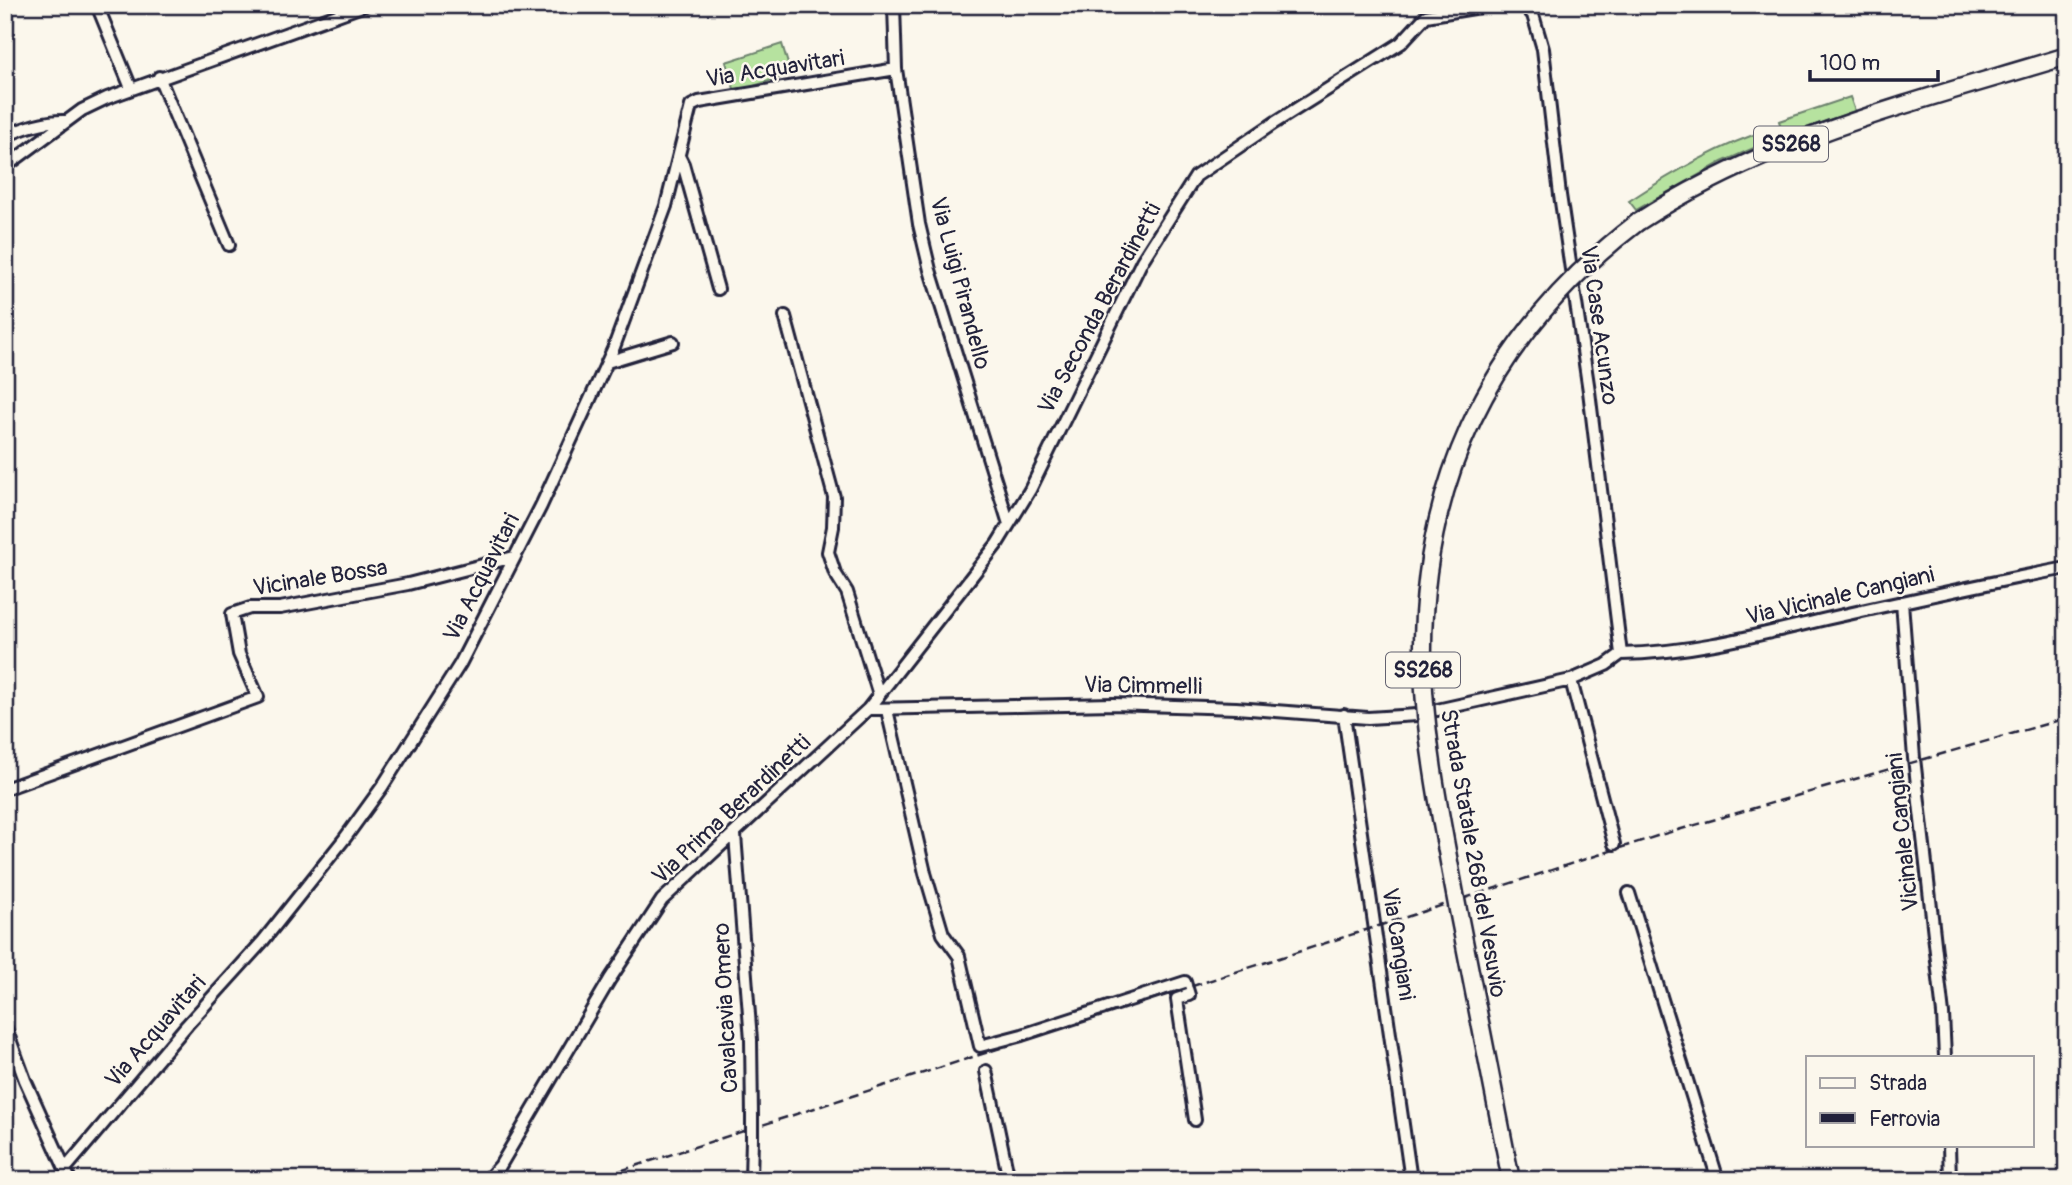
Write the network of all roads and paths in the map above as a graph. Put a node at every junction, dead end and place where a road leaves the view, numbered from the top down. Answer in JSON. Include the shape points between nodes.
{"nodes":[{"id":1,"x":97,"y":5,"type":"edge"},
{"id":2,"x":366,"y":5,"type":"edge"},
{"id":3,"x":894,"y":5,"type":"edge"},
{"id":4,"x":1492,"y":5,"type":"edge"},
{"id":5,"x":1524,"y":5,"type":"edge"},
{"id":6,"x":1423,"y":11,"type":"edge"},
{"id":7,"x":2067,"y":56,"type":"edge"},
{"id":8,"x":896,"y":68,"type":"junction"},
{"id":9,"x":159,"y":77,"type":"junction"},
{"id":10,"x":131,"y":88,"type":"junction"},
{"id":11,"x":66,"y":121,"type":"junction"},
{"id":12,"x":5,"y":136,"type":"edge"},
{"id":13,"x":679,"y":156,"type":"junction"},
{"id":14,"x":5,"y":167,"type":"edge"},
{"id":15,"x":229,"y":245,"type":"dead end"},
{"id":16,"x":718,"y":289,"type":"dead end"},
{"id":17,"x":785,"y":316,"type":"dead end"},
{"id":18,"x":673,"y":342,"type":"dead end"},
{"id":19,"x":607,"y":362,"type":"junction"},
{"id":20,"x":1009,"y":524,"type":"junction"},
{"id":21,"x":514,"y":558,"type":"junction"},
{"id":22,"x":2067,"y":568,"type":"edge"},
{"id":23,"x":1902,"y":602,"type":"junction"},
{"id":24,"x":1621,"y":654,"type":"junction"},
{"id":25,"x":1571,"y":680,"type":"junction"},
{"id":26,"x":879,"y":695,"type":"junction"},
{"id":27,"x":868,"y":709,"type":"junction"},
{"id":28,"x":1437,"y":709,"type":"dead end"},
{"id":29,"x":887,"y":710,"type":"junction"},
{"id":30,"x":1344,"y":715,"type":"junction"},
{"id":31,"x":1416,"y":715,"type":"dead end"},
{"id":32,"x":5,"y":789,"type":"edge"},
{"id":33,"x":735,"y":835,"type":"junction"},
{"id":34,"x":1614,"y":844,"type":"dead end"},
{"id":35,"x":1629,"y":893,"type":"dead end"},
{"id":36,"x":5,"y":1026,"type":"edge"},
{"id":37,"x":1945,"y":1056,"type":"edge"},
{"id":38,"x":986,"y":1071,"type":"dead end"},
{"id":39,"x":1195,"y":1121,"type":"dead end"},
{"id":40,"x":1949,"y":1146,"type":"edge"},
{"id":41,"x":66,"y":1168,"type":"junction"},
{"id":42,"x":70,"y":1180,"type":"edge"},
{"id":43,"x":486,"y":1180,"type":"edge"},
{"id":44,"x":751,"y":1180,"type":"edge"},
{"id":45,"x":1009,"y":1180,"type":"edge"},
{"id":46,"x":1411,"y":1180,"type":"edge"},
{"id":47,"x":1511,"y":1180,"type":"edge"},
{"id":48,"x":1718,"y":1180,"type":"edge"},
{"id":49,"x":1950,"y":1180,"type":"edge"}],
"edges":[{"from":1,"to":10,"type":"street"},
{"from":2,"to":9,"type":"street"},
{"from":3,"to":8,"type":"street","name":"Via Luigi Pirandello"},
{"from":4,"to":6,"type":"street"},
{"from":5,"to":24,"type":"street","name":"Via Case Acunzo","via":[[1534,15],[1542,49]]},
{"from":6,"to":20,"type":"street","name":"Via Seconda Berardinetti","via":[[1401,43],[1196,176],[1142,261]]},
{"from":7,"to":47,"type":"highway","name":"Strada Statale 268 del Vesuvio","number":"SS268","bridge":true,"via":[[1769,152],[1700,184],[1638,222],[1586,264],[1534,321],[1470,424],[1438,518],[1428,564],[1423,658],[1431,758]]},
{"from":8,"to":13,"type":"street","name":"Via Acquavitari","via":[[699,102],[688,112]]},
{"from":8,"to":20,"type":"street","name":"Via Luigi Pirandello","via":[[930,270]]},
{"from":9,"to":10,"type":"street"},
{"from":9,"to":15,"type":"street"},
{"from":10,"to":11,"type":"street"},
{"from":11,"to":12,"type":"street","via":[[30,126]]},
{"from":11,"to":14,"type":"street"},
{"from":13,"to":16,"type":"street"},
{"from":13,"to":19,"type":"street","name":"Via Acquavitari"},
{"from":17,"to":26,"type":"street","via":[[834,497],[828,551],[847,592]]},
{"from":18,"to":19,"type":"street"},
{"from":19,"to":21,"type":"street","name":"Via Acquavitari"},
{"from":20,"to":26,"type":"street","name":"Via Prima Berardinetti"},
{"from":21,"to":32,"type":"street","name":"Vicinale Bossa","via":[[408,584],[232,614],[239,654],[258,697]]},
{"from":21,"to":41,"type":"street","name":"Via Acquavitari","via":[[460,664],[345,838],[263,941]]},
{"from":22,"to":23,"type":"street","name":"Via Vicinale Cangiani"},
{"from":23,"to":24,"type":"street","name":"Via Vicinale Cangiani","via":[[1719,643]]},
{"from":23,"to":37,"type":"street","name":"Vicinale Cangiani"},
{"from":24,"to":25,"type":"street","via":[[1606,666]]},
{"from":25,"to":28,"type":"street"},
{"from":25,"to":34,"type":"street"},
{"from":26,"to":27,"type":"street","name":"Via Prima Berardinetti"},
{"from":27,"to":29,"type":"street","name":"Via Cimmelli"},
{"from":27,"to":33,"type":"street","name":"Via Prima Berardinetti"},
{"from":29,"to":30,"type":"street","name":"Via Cimmelli","via":[[1113,704]]},
{"from":29,"to":39,"type":"street","via":[[925,873],[943,934],[959,956],[981,1046],[1185,982],[1189,995],[1177,999]]},
{"from":30,"to":31,"type":"street","name":"Via Cimmelli"},
{"from":30,"to":46,"type":"street","name":"Via Cangiani"},
{"from":33,"to":43,"type":"street","name":"Via Prima Berardinetti","via":[[662,901],[610,979],[500,1166]]},
{"from":33,"to":44,"type":"street","name":"Cavalcavia Omero","bridge":true,"via":[[751,1051]]},
{"from":35,"to":48,"type":"street"},
{"from":36,"to":41,"type":"street"},
{"from":38,"to":45,"type":"street"},
{"from":40,"to":49,"type":"street"},
{"from":41,"to":42,"type":"street"}]}
